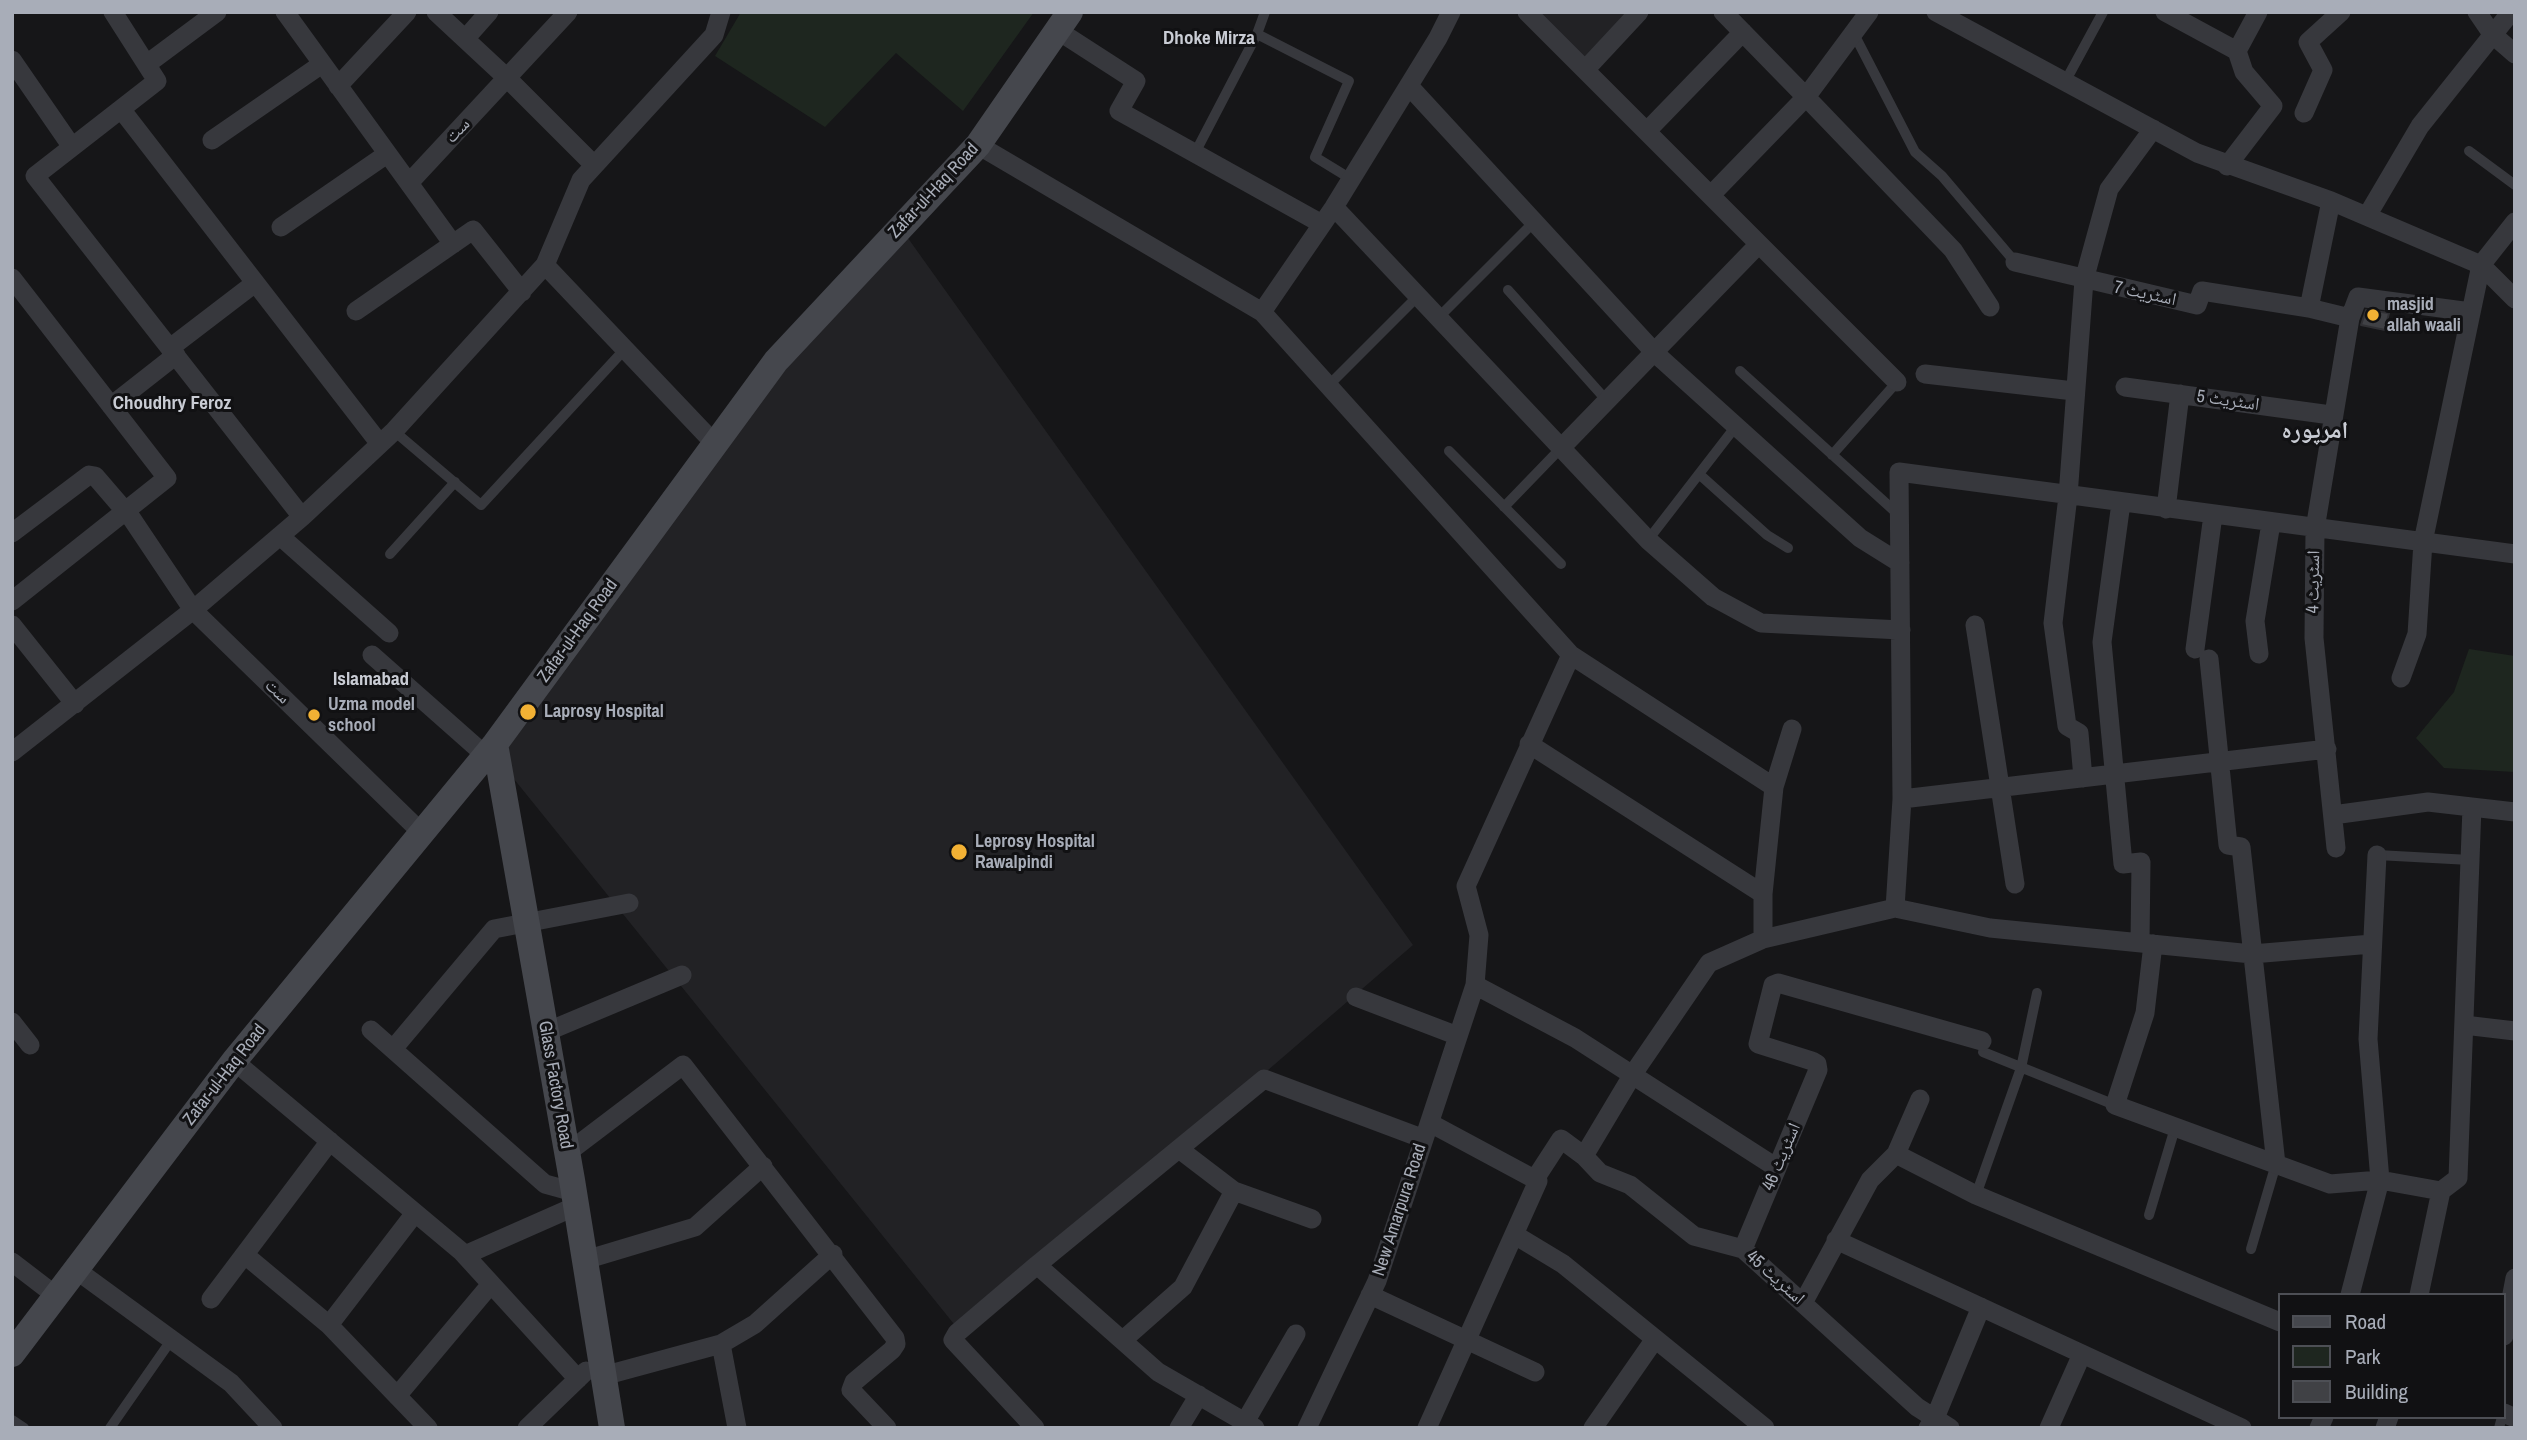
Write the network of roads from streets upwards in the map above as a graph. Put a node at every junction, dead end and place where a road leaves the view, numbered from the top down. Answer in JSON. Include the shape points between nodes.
{"nodes":[{"id":1,"x":113,"y":12,"type":"edge"},
{"id":2,"x":217,"y":12,"type":"edge"},
{"id":3,"x":285,"y":12,"type":"edge"},
{"id":4,"x":407,"y":12,"type":"edge"},
{"id":5,"x":436,"y":12,"type":"edge"},
{"id":6,"x":489,"y":12,"type":"edge"},
{"id":7,"x":568,"y":12,"type":"edge"},
{"id":8,"x":721,"y":12,"type":"edge"},
{"id":9,"x":1451,"y":12,"type":"edge"},
{"id":10,"x":1527,"y":12,"type":"edge"},
{"id":11,"x":1639,"y":12,"type":"edge"},
{"id":12,"x":1723,"y":12,"type":"edge"},
{"id":13,"x":1869,"y":12,"type":"edge"},
{"id":14,"x":1936,"y":12,"type":"edge"},
{"id":15,"x":2165,"y":12,"type":"edge"},
{"id":16,"x":2258,"y":12,"type":"edge"},
{"id":17,"x":2341,"y":12,"type":"edge"},
{"id":18,"x":2477,"y":12,"type":"edge"},
{"id":19,"x":2511,"y":12,"type":"edge"},
{"id":20,"x":1063,"y":21,"type":"edge"},
{"id":21,"x":1743,"y":32,"type":"junction"},
{"id":22,"x":2492,"y":34,"type":"junction"},
{"id":23,"x":466,"y":40,"type":"junction"},
{"id":24,"x":2237,"y":51,"type":"junction"},
{"id":25,"x":2515,"y":54,"type":"edge"},
{"id":26,"x":12,"y":60,"type":"edge"},
{"id":27,"x":146,"y":64,"type":"junction"},
{"id":28,"x":322,"y":64,"type":"junction"},
{"id":29,"x":1586,"y":70,"type":"junction"},
{"id":30,"x":508,"y":79,"type":"junction"},
{"id":31,"x":338,"y":86,"type":"junction"},
{"id":32,"x":1409,"y":86,"type":"junction"},
{"id":33,"x":1806,"y":97,"type":"junction"},
{"id":34,"x":121,"y":110,"type":"junction"},
{"id":35,"x":2304,"y":113,"type":"dead end"},
{"id":36,"x":2153,"y":129,"type":"junction"},
{"id":37,"x":1647,"y":131,"type":"junction"},
{"id":38,"x":212,"y":140,"type":"dead end"},
{"id":39,"x":978,"y":145,"type":"junction"},
{"id":40,"x":72,"y":148,"type":"junction"},
{"id":41,"x":387,"y":154,"type":"junction"},
{"id":42,"x":593,"y":164,"type":"junction"},
{"id":43,"x":2227,"y":166,"type":"junction"},
{"id":44,"x":409,"y":183,"type":"junction"},
{"id":45,"x":1711,"y":195,"type":"junction"},
{"id":46,"x":2331,"y":201,"type":"junction"},
{"id":47,"x":1328,"y":216,"type":"junction"},
{"id":48,"x":2367,"y":216,"type":"junction"},
{"id":49,"x":2515,"y":222,"type":"edge"},
{"id":50,"x":281,"y":227,"type":"dead end"},
{"id":51,"x":453,"y":244,"type":"junction"},
{"id":52,"x":1759,"y":244,"type":"junction"},
{"id":53,"x":2015,"y":262,"type":"road end"},
{"id":54,"x":545,"y":265,"type":"junction"},
{"id":55,"x":2481,"y":265,"type":"junction"},
{"id":56,"x":12,"y":278,"type":"edge"},
{"id":57,"x":2084,"y":281,"type":"junction"},
{"id":58,"x":255,"y":283,"type":"junction"},
{"id":59,"x":522,"y":292,"type":"junction"},
{"id":60,"x":2515,"y":299,"type":"edge"},
{"id":61,"x":1990,"y":307,"type":"dead end"},
{"id":62,"x":2309,"y":307,"type":"junction"},
{"id":63,"x":356,"y":311,"type":"dead end"},
{"id":64,"x":1262,"y":312,"type":"junction"},
{"id":65,"x":2472,"y":312,"type":"junction"},
{"id":66,"x":2350,"y":318,"type":"junction"},
{"id":67,"x":173,"y":352,"type":"junction"},
{"id":68,"x":1656,"y":354,"type":"junction"},
{"id":69,"x":1925,"y":374,"type":"dead end"},
{"id":70,"x":1897,"y":382,"type":"road end"},
{"id":71,"x":2125,"y":387,"type":"dead end"},
{"id":72,"x":2074,"y":391,"type":"junction"},
{"id":73,"x":2180,"y":394,"type":"junction"},
{"id":74,"x":111,"y":406,"type":"junction"},
{"id":75,"x":2331,"y":415,"type":"junction"},
{"id":76,"x":387,"y":438,"type":"junction"},
{"id":77,"x":715,"y":444,"type":"junction"},
{"id":78,"x":1561,"y":448,"type":"junction"},
{"id":79,"x":2068,"y":496,"type":"junction"},
{"id":80,"x":2121,"y":503,"type":"junction"},
{"id":81,"x":2166,"y":509,"type":"junction"},
{"id":82,"x":125,"y":511,"type":"junction"},
{"id":83,"x":2213,"y":515,"type":"junction"},
{"id":84,"x":302,"y":517,"type":"junction"},
{"id":85,"x":2271,"y":523,"type":"junction"},
{"id":86,"x":2315,"y":528,"type":"junction"},
{"id":87,"x":12,"y":533,"type":"edge"},
{"id":88,"x":280,"y":536,"type":"junction"},
{"id":89,"x":2423,"y":542,"type":"junction"},
{"id":90,"x":2515,"y":554,"type":"edge"},
{"id":91,"x":1900,"y":563,"type":"junction"},
{"id":92,"x":12,"y":601,"type":"edge"},
{"id":93,"x":192,"y":610,"type":"junction"},
{"id":94,"x":12,"y":625,"type":"edge"},
{"id":95,"x":1976,"y":625,"type":"dead end"},
{"id":96,"x":1901,"y":630,"type":"junction"},
{"id":97,"x":389,"y":633,"type":"dead end"},
{"id":98,"x":1571,"y":654,"type":"junction"},
{"id":99,"x":2259,"y":654,"type":"dead end"},
{"id":100,"x":372,"y":655,"type":"dead end"},
{"id":101,"x":2401,"y":678,"type":"dead end"},
{"id":102,"x":75,"y":704,"type":"junction"},
{"id":103,"x":1792,"y":729,"type":"dead end"},
{"id":104,"x":1530,"y":744,"type":"junction"},
{"id":105,"x":2327,"y":749,"type":"junction"},
{"id":106,"x":490,"y":750,"type":"junction"},
{"id":107,"x":12,"y":752,"type":"edge"},
{"id":108,"x":2218,"y":762,"type":"junction"},
{"id":109,"x":2114,"y":775,"type":"junction"},
{"id":110,"x":2083,"y":778,"type":"junction"},
{"id":111,"x":1774,"y":787,"type":"junction"},
{"id":112,"x":2000,"y":788,"type":"junction"},
{"id":113,"x":1902,"y":799,"type":"junction"},
{"id":114,"x":2472,"y":807,"type":"junction"},
{"id":115,"x":2515,"y":812,"type":"edge"},
{"id":116,"x":2333,"y":815,"type":"junction"},
{"id":117,"x":422,"y":833,"type":"junction"},
{"id":118,"x":2336,"y":848,"type":"dead end"},
{"id":119,"x":2377,"y":855,"type":"road end"},
{"id":120,"x":2015,"y":884,"type":"dead end"},
{"id":121,"x":1763,"y":894,"type":"junction"},
{"id":122,"x":629,"y":903,"type":"dead end"},
{"id":123,"x":1895,"y":908,"type":"junction"},
{"id":124,"x":527,"y":924,"type":"junction"},
{"id":125,"x":1763,"y":939,"type":"junction"},
{"id":126,"x":2146,"y":943,"type":"junction"},
{"id":127,"x":2372,"y":944,"type":"junction"},
{"id":128,"x":2252,"y":954,"type":"junction"},
{"id":129,"x":682,"y":975,"type":"dead end"},
{"id":130,"x":1475,"y":985,"type":"junction"},
{"id":131,"x":1356,"y":997,"type":"dead end"},
{"id":132,"x":12,"y":1022,"type":"edge"},
{"id":133,"x":2464,"y":1025,"type":"junction"},
{"id":134,"x":371,"y":1030,"type":"dead end"},
{"id":135,"x":2515,"y":1031,"type":"edge"},
{"id":136,"x":546,"y":1032,"type":"junction"},
{"id":137,"x":1458,"y":1036,"type":"junction"},
{"id":138,"x":30,"y":1045,"type":"dead end"},
{"id":139,"x":1983,"y":1047,"type":"road end"},
{"id":140,"x":393,"y":1049,"type":"junction"},
{"id":141,"x":234,"y":1061,"type":"junction"},
{"id":142,"x":1633,"y":1074,"type":"junction"},
{"id":143,"x":1920,"y":1098,"type":"dead end"},
{"id":144,"x":1427,"y":1131,"type":"junction"},
{"id":145,"x":330,"y":1141,"type":"junction"},
{"id":146,"x":1179,"y":1149,"type":"junction"},
{"id":147,"x":567,"y":1153,"type":"junction"},
{"id":148,"x":1896,"y":1154,"type":"junction"},
{"id":149,"x":1584,"y":1156,"type":"junction"},
{"id":150,"x":2276,"y":1164,"type":"junction"},
{"id":151,"x":763,"y":1166,"type":"junction"},
{"id":152,"x":1777,"y":1168,"type":"junction"},
{"id":153,"x":1535,"y":1179,"type":"junction"},
{"id":154,"x":2379,"y":1181,"type":"junction"},
{"id":155,"x":1234,"y":1191,"type":"junction"},
{"id":156,"x":2441,"y":1191,"type":"junction"},
{"id":157,"x":575,"y":1199,"type":"junction"},
{"id":158,"x":415,"y":1213,"type":"junction"},
{"id":159,"x":1312,"y":1219,"type":"dead end"},
{"id":160,"x":1515,"y":1234,"type":"junction"},
{"id":161,"x":1836,"y":1240,"type":"junction"},
{"id":162,"x":1742,"y":1249,"type":"junction"},
{"id":163,"x":832,"y":1254,"type":"junction"},
{"id":164,"x":245,"y":1255,"type":"junction"},
{"id":165,"x":465,"y":1255,"type":"junction"},
{"id":166,"x":585,"y":1260,"type":"junction"},
{"id":167,"x":12,"y":1262,"type":"edge"},
{"id":168,"x":1037,"y":1265,"type":"junction"},
{"id":169,"x":75,"y":1269,"type":"junction"},
{"id":170,"x":2515,"y":1278,"type":"edge"},
{"id":171,"x":491,"y":1284,"type":"junction"},
{"id":172,"x":2351,"y":1293,"type":"edge"},
{"id":173,"x":2419,"y":1293,"type":"edge"},
{"id":174,"x":55,"y":1295,"type":"junction"},
{"id":175,"x":1370,"y":1295,"type":"junction"},
{"id":176,"x":211,"y":1298,"type":"dead end"},
{"id":177,"x":1803,"y":1303,"type":"junction"},
{"id":178,"x":1980,"y":1307,"type":"junction"},
{"id":179,"x":2278,"y":1321,"type":"edge"},
{"id":180,"x":329,"y":1325,"type":"junction"},
{"id":181,"x":2506,"y":1325,"type":"edge"},
{"id":182,"x":1296,"y":1334,"type":"dead end"},
{"id":183,"x":1655,"y":1339,"type":"junction"},
{"id":184,"x":1122,"y":1340,"type":"junction"},
{"id":185,"x":1468,"y":1341,"type":"junction"},
{"id":186,"x":721,"y":1344,"type":"junction"},
{"id":187,"x":12,"y":1354,"type":"edge"},
{"id":188,"x":2082,"y":1354,"type":"junction"},
{"id":189,"x":594,"y":1371,"type":"junction"},
{"id":190,"x":1535,"y":1372,"type":"dead end"},
{"id":191,"x":1199,"y":1395,"type":"junction"},
{"id":192,"x":397,"y":1396,"type":"junction"},
{"id":193,"x":1753,"y":1424,"type":"edge"},
{"id":194,"x":1250,"y":1425,"type":"edge"},
{"id":195,"x":1938,"y":1425,"type":"edge"},
{"id":196,"x":273,"y":1428,"type":"edge"},
{"id":197,"x":428,"y":1428,"type":"edge"},
{"id":198,"x":527,"y":1428,"type":"edge"},
{"id":199,"x":612,"y":1428,"type":"edge"},
{"id":200,"x":737,"y":1428,"type":"edge"},
{"id":201,"x":887,"y":1428,"type":"edge"},
{"id":202,"x":1035,"y":1428,"type":"edge"},
{"id":203,"x":1179,"y":1428,"type":"edge"},
{"id":204,"x":1307,"y":1428,"type":"edge"},
{"id":205,"x":1427,"y":1428,"type":"edge"},
{"id":206,"x":1593,"y":1428,"type":"edge"},
{"id":207,"x":2049,"y":1428,"type":"edge"},
{"id":208,"x":2242,"y":1428,"type":"edge"}],
"edges":[{"from":1,"to":27,"type":"street"},
{"from":2,"to":27,"type":"street"},
{"from":3,"to":28,"type":"street"},
{"from":4,"to":31,"type":"street"},
{"from":5,"to":23,"type":"street"},
{"from":6,"to":23,"type":"street"},
{"from":7,"to":30,"type":"street","name":"ست"},
{"from":8,"to":42,"type":"street","via":[[714,35]]},
{"from":9,"to":32,"type":"street"},
{"from":10,"to":29,"type":"street"},
{"from":11,"to":29,"type":"street"},
{"from":12,"to":21,"type":"street"},
{"from":13,"to":33,"type":"street"},
{"from":14,"to":36,"type":"street"},
{"from":15,"to":24,"type":"street"},
{"from":16,"to":24,"type":"street"},
{"from":17,"to":35,"type":"street","via":[[2308,42],[2323,70]]},
{"from":18,"to":22,"type":"street"},
{"from":19,"to":22,"type":"street"},
{"from":20,"to":39,"type":"street","name":"Zafar-ul-Haq Road"},
{"from":20,"to":47,"type":"street","via":[[1136,81],[1119,111]]},
{"from":21,"to":33,"type":"street"},
{"from":21,"to":37,"type":"street"},
{"from":22,"to":25,"type":"street"},
{"from":22,"to":48,"type":"street","via":[[2420,126]]},
{"from":23,"to":30,"type":"street"},
{"from":24,"to":43,"type":"street","via":[[2244,72],[2273,106]]},
{"from":26,"to":40,"type":"street"},
{"from":27,"to":34,"type":"street","via":[[158,82]]},
{"from":28,"to":31,"type":"street"},
{"from":28,"to":38,"type":"street"},
{"from":29,"to":37,"type":"street"},
{"from":30,"to":42,"type":"street"},
{"from":30,"to":44,"type":"street","name":"ست"},
{"from":31,"to":41,"type":"street"},
{"from":32,"to":47,"type":"street"},
{"from":32,"to":68,"type":"street"},
{"from":33,"to":45,"type":"street"},
{"from":33,"to":61,"type":"street","via":[[1953,250]]},
{"from":34,"to":40,"type":"street"},
{"from":34,"to":58,"type":"street"},
{"from":36,"to":43,"type":"street"},
{"from":36,"to":57,"type":"street","via":[[2109,189]]},
{"from":37,"to":45,"type":"street"},
{"from":39,"to":64,"type":"street"},
{"from":39,"to":77,"type":"street","name":"Zafar-ul-Haq Road","via":[[776,361]]},
{"from":40,"to":67,"type":"street","via":[[35,176]]},
{"from":41,"to":44,"type":"street"},
{"from":41,"to":50,"type":"street"},
{"from":42,"to":54,"type":"street","via":[[581,180]]},
{"from":43,"to":46,"type":"street"},
{"from":44,"to":51,"type":"street"},
{"from":45,"to":52,"type":"street"},
{"from":46,"to":48,"type":"street"},
{"from":46,"to":62,"type":"street"},
{"from":47,"to":64,"type":"street"},
{"from":47,"to":78,"type":"street","via":[[1418,296]]},
{"from":48,"to":55,"type":"street"},
{"from":49,"to":55,"type":"street"},
{"from":51,"to":59,"type":"street","via":[[473,230]]},
{"from":51,"to":63,"type":"street"},
{"from":52,"to":68,"type":"street"},
{"from":52,"to":70,"type":"street"},
{"from":53,"to":57,"type":"street","name":"اسٹریٹ 7"},
{"from":54,"to":59,"type":"street"},
{"from":54,"to":77,"type":"street"},
{"from":55,"to":60,"type":"street"},
{"from":55,"to":65,"type":"street"},
{"from":56,"to":74,"type":"street"},
{"from":57,"to":62,"type":"street","name":"اسٹریٹ 7","via":[[2197,305],[2203,291]]},
{"from":57,"to":72,"type":"street"},
{"from":58,"to":67,"type":"street"},
{"from":58,"to":76,"type":"street"},
{"from":59,"to":76,"type":"street"},
{"from":62,"to":66,"type":"street","name":"اسٹریٹ 7"},
{"from":64,"to":98,"type":"street"},
{"from":65,"to":66,"type":"street","via":[[2358,297]]},
{"from":65,"to":89,"type":"street"},
{"from":66,"to":75,"type":"street","name":"اسٹریٹ 4"},
{"from":67,"to":74,"type":"street"},
{"from":67,"to":84,"type":"street"},
{"from":68,"to":78,"type":"street"},
{"from":68,"to":91,"type":"street","via":[[1860,538]]},
{"from":69,"to":72,"type":"street"},
{"from":71,"to":73,"type":"street","name":"اسٹریٹ 5"},
{"from":72,"to":79,"type":"street"},
{"from":73,"to":75,"type":"street","name":"اسٹریٹ 5"},
{"from":73,"to":81,"type":"street"},
{"from":74,"to":82,"type":"street","via":[[167,478]]},
{"from":75,"to":86,"type":"street","name":"اسٹریٹ 4"},
{"from":76,"to":84,"type":"street"},
{"from":77,"to":106,"type":"street","name":"Zafar-ul-Haq Road"},
{"from":78,"to":96,"type":"street","via":[[1648,540],[1713,597],[1761,623]]},
{"from":79,"to":80,"type":"street"},
{"from":79,"to":91,"type":"street","via":[[1899,472]]},
{"from":79,"to":110,"type":"street","via":[[2053,623],[2067,726],[2079,733]]},
{"from":80,"to":81,"type":"street"},
{"from":80,"to":109,"type":"street","via":[[2102,642]]},
{"from":81,"to":83,"type":"street"},
{"from":82,"to":87,"type":"street","name":"ست","via":[[100,481],[89,475]]},
{"from":82,"to":92,"type":"street"},
{"from":82,"to":93,"type":"street","name":"ست"},
{"from":83,"to":85,"type":"street"},
{"from":83,"to":108,"type":"street","via":[[2202,654]]},
{"from":84,"to":88,"type":"street"},
{"from":85,"to":86,"type":"street"},
{"from":85,"to":99,"type":"street","via":[[2255,621]]},
{"from":86,"to":89,"type":"street"},
{"from":86,"to":105,"type":"street","name":"اسٹریٹ 4","via":[[2314,638]]},
{"from":88,"to":93,"type":"street"},
{"from":88,"to":97,"type":"street"},
{"from":89,"to":90,"type":"street"},
{"from":89,"to":101,"type":"street","via":[[2417,634]]},
{"from":91,"to":96,"type":"street"},
{"from":93,"to":102,"type":"street"},
{"from":93,"to":117,"type":"street","name":"ست"},
{"from":94,"to":102,"type":"street"},
{"from":95,"to":112,"type":"street"},
{"from":96,"to":113,"type":"street"},
{"from":98,"to":104,"type":"street","name":"New Amarpura Road"},
{"from":98,"to":111,"type":"street"},
{"from":100,"to":106,"type":"street"},
{"from":102,"to":107,"type":"street"},
{"from":103,"to":111,"type":"street"},
{"from":104,"to":121,"type":"street"},
{"from":104,"to":130,"type":"street","name":"New Amarpura Road","via":[[1466,886],[1479,935]]},
{"from":105,"to":108,"type":"street"},
{"from":105,"to":116,"type":"street","name":"اسٹریٹ 4"},
{"from":106,"to":117,"type":"street","name":"Zafar-ul-Haq Road"},
{"from":106,"to":124,"type":"street","name":"Glass Factory Road"},
{"from":108,"to":109,"type":"street"},
{"from":108,"to":128,"type":"street","via":[[2228,845],[2241,847]]},
{"from":109,"to":110,"type":"street"},
{"from":109,"to":126,"type":"street","via":[[2123,864],[2141,862]]},
{"from":110,"to":112,"type":"street"},
{"from":111,"to":121,"type":"street"},
{"from":112,"to":113,"type":"street"},
{"from":112,"to":120,"type":"street"},
{"from":113,"to":123,"type":"street"},
{"from":114,"to":115,"type":"street"},
{"from":114,"to":116,"type":"street","via":[[2428,802]]},
{"from":114,"to":133,"type":"street"},
{"from":116,"to":118,"type":"street","name":"اسٹریٹ 4"},
{"from":117,"to":141,"type":"street","name":"Zafar-ul-Haq Road"},
{"from":119,"to":127,"type":"street"},
{"from":121,"to":125,"type":"street"},
{"from":122,"to":124,"type":"street"},
{"from":123,"to":125,"type":"street"},
{"from":123,"to":126,"type":"street","via":[[1990,929]]},
{"from":124,"to":136,"type":"street","name":"Glass Factory Road"},
{"from":124,"to":140,"type":"street","via":[[494,929]]},
{"from":125,"to":142,"type":"street","via":[[1710,963]]},
{"from":126,"to":128,"type":"street"},
{"from":126,"to":150,"type":"street","via":[[2145,1013],[2115,1105]]},
{"from":127,"to":128,"type":"street"},
{"from":127,"to":154,"type":"street","via":[[2368,1039]]},
{"from":128,"to":150,"type":"street"},
{"from":129,"to":136,"type":"street"},
{"from":130,"to":137,"type":"street","name":"New Amarpura Road"},
{"from":130,"to":142,"type":"street"},
{"from":131,"to":137,"type":"street"},
{"from":132,"to":138,"type":"street"},
{"from":133,"to":135,"type":"street"},
{"from":133,"to":156,"type":"street","via":[[2458,1178]]},
{"from":134,"to":140,"type":"street"},
{"from":136,"to":147,"type":"street","name":"Glass Factory Road"},
{"from":137,"to":144,"type":"street","name":"New Amarpura Road"},
{"from":139,"to":152,"type":"street","name":"اسٹریٹ 46","via":[[1773,985],[1758,1044],[1817,1064],[1818,1070]]},
{"from":140,"to":157,"type":"street","via":[[545,1184]]},
{"from":141,"to":145,"type":"street"},
{"from":141,"to":169,"type":"street","name":"Zafar-ul-Haq Road"},
{"from":142,"to":149,"type":"street"},
{"from":142,"to":152,"type":"street"},
{"from":143,"to":148,"type":"street"},
{"from":144,"to":146,"type":"street","via":[[1264,1079]]},
{"from":144,"to":153,"type":"street"},
{"from":144,"to":175,"type":"street","name":"New Amarpura Road"},
{"from":145,"to":158,"type":"street"},
{"from":145,"to":164,"type":"street"},
{"from":146,"to":155,"type":"street"},
{"from":146,"to":168,"type":"street"},
{"from":147,"to":151,"type":"street","via":[[683,1065]]},
{"from":147,"to":157,"type":"street","name":"Glass Factory Road"},
{"from":148,"to":161,"type":"street","via":[[1870,1180]]},
{"from":148,"to":179,"type":"street","via":[[1976,1195]]},
{"from":149,"to":153,"type":"street","name":"اسٹریٹ 45","via":[[1561,1139]]},
{"from":149,"to":162,"type":"street","name":"اسٹریٹ 45","via":[[1600,1173],[1630,1185],[1694,1236]]},
{"from":150,"to":154,"type":"street","via":[[2330,1184]]},
{"from":151,"to":163,"type":"street"},
{"from":151,"to":166,"type":"street","via":[[695,1227]]},
{"from":152,"to":162,"type":"street","name":"اسٹریٹ 46"},
{"from":153,"to":160,"type":"street","via":[[1538,1181]]},
{"from":154,"to":156,"type":"street"},
{"from":154,"to":172,"type":"street"},
{"from":155,"to":159,"type":"street"},
{"from":155,"to":184,"type":"street","via":[[1183,1287]]},
{"from":156,"to":173,"type":"street"},
{"from":157,"to":165,"type":"street"},
{"from":157,"to":166,"type":"street","name":"Glass Factory Road"},
{"from":158,"to":165,"type":"street"},
{"from":158,"to":180,"type":"street"},
{"from":160,"to":183,"type":"street","via":[[1563,1264]]},
{"from":160,"to":185,"type":"street"},
{"from":161,"to":177,"type":"street"},
{"from":161,"to":178,"type":"street"},
{"from":162,"to":177,"type":"street","name":"اسٹریٹ 45"},
{"from":163,"to":186,"type":"street","via":[[755,1324]]},
{"from":163,"to":201,"type":"street","via":[[895,1338],[892,1350],[854,1382],[851,1391]]},
{"from":164,"to":176,"type":"street"},
{"from":164,"to":180,"type":"street"},
{"from":165,"to":171,"type":"street"},
{"from":166,"to":189,"type":"street","name":"Glass Factory Road"},
{"from":167,"to":174,"type":"street"},
{"from":168,"to":184,"type":"street"},
{"from":168,"to":202,"type":"street","via":[[953,1340]]},
{"from":169,"to":174,"type":"street","name":"Zafar-ul-Haq Road"},
{"from":169,"to":196,"type":"street","via":[[232,1383]]},
{"from":170,"to":181,"type":"street"},
{"from":171,"to":189,"type":"street"},
{"from":171,"to":192,"type":"street"},
{"from":174,"to":187,"type":"street","name":"Zafar-ul-Haq Road"},
{"from":175,"to":185,"type":"street"},
{"from":175,"to":204,"type":"street","name":"New Amarpura Road"},
{"from":177,"to":195,"type":"street","name":"اسٹریٹ 45"},
{"from":178,"to":188,"type":"street"},
{"from":178,"to":195,"type":"street"},
{"from":180,"to":192,"type":"street"},
{"from":182,"to":194,"type":"street"},
{"from":183,"to":193,"type":"street"},
{"from":183,"to":206,"type":"street"},
{"from":184,"to":191,"type":"street","via":[[1158,1372]]},
{"from":185,"to":190,"type":"street"},
{"from":185,"to":205,"type":"street"},
{"from":186,"to":189,"type":"street"},
{"from":186,"to":200,"type":"street"},
{"from":188,"to":207,"type":"street"},
{"from":188,"to":208,"type":"street"},
{"from":189,"to":198,"type":"street"},
{"from":189,"to":199,"type":"street","name":"Glass Factory Road"},
{"from":191,"to":194,"type":"street"},
{"from":191,"to":203,"type":"street"},
{"from":192,"to":197,"type":"street"}]}
